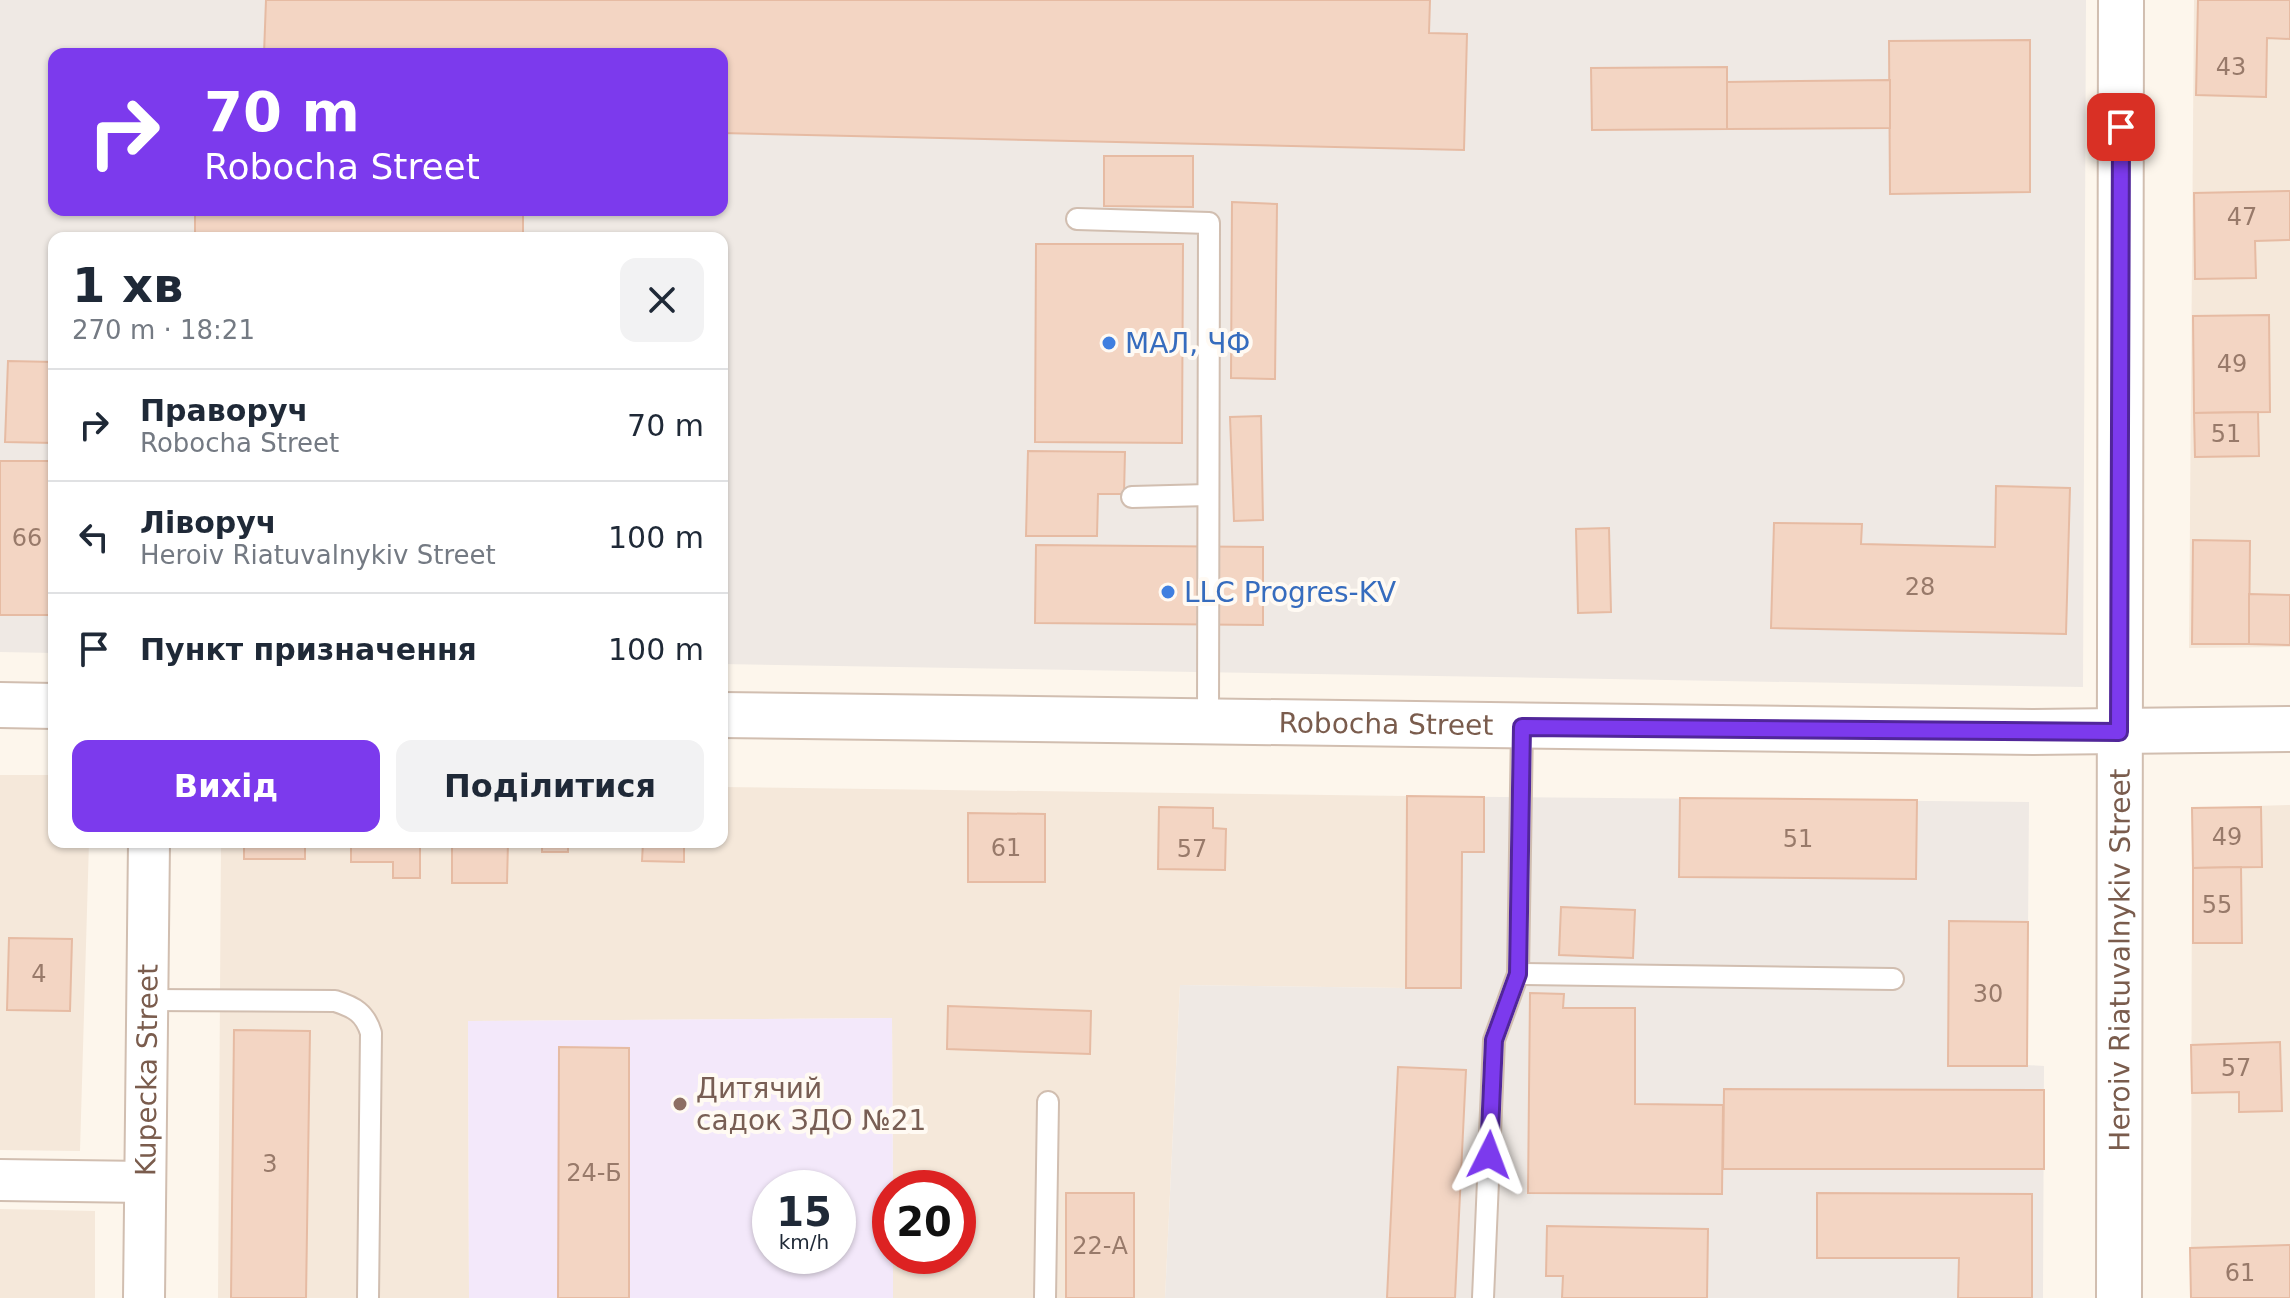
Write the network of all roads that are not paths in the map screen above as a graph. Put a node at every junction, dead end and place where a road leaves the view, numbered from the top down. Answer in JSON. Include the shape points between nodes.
{"nodes":[{"id":1,"x":2121,"y":0,"type":"edge"},
{"id":2,"x":1077,"y":219,"type":"dead end"},
{"id":3,"x":1208,"y":495,"type":"junction"},
{"id":4,"x":1132,"y":497,"type":"dead end"},
{"id":5,"x":0,"y":705,"type":"edge"},
{"id":6,"x":48,"y":706,"type":"edge"},
{"id":7,"x":728,"y":715,"type":"edge"},
{"id":8,"x":1208,"y":721,"type":"junction"},
{"id":9,"x":1522,"y":727,"type":"junction"},
{"id":10,"x":2290,"y":729,"type":"edge"},
{"id":11,"x":2119,"y":732,"type":"junction"},
{"id":12,"x":149,"y":848,"type":"edge"},
{"id":13,"x":1518,"y":974,"type":"junction"},
{"id":14,"x":1893,"y":979,"type":"dead end"},
{"id":15,"x":146,"y":1000,"type":"junction"},
{"id":16,"x":1048,"y":1102,"type":"dead end"},
{"id":17,"x":0,"y":1180,"type":"edge"},
{"id":18,"x":145,"y":1182,"type":"junction"},
{"id":19,"x":144,"y":1298,"type":"edge"},
{"id":20,"x":368,"y":1298,"type":"edge"},
{"id":21,"x":1045,"y":1298,"type":"edge"},
{"id":22,"x":1483,"y":1298,"type":"edge"},
{"id":23,"x":2119,"y":1298,"type":"edge"}],
"edges":[{"from":1,"to":11,"type":"street","name":"Heroiv Riatuvalnykiv Street"},
{"from":2,"to":3,"type":"lane","via":[[1209,223]]},
{"from":3,"to":4,"type":"lane"},
{"from":3,"to":8,"type":"lane"},
{"from":5,"to":6,"type":"street"},
{"from":7,"to":8,"type":"street","name":"Robocha Street"},
{"from":8,"to":9,"type":"street","name":"Robocha Street"},
{"from":9,"to":11,"type":"street","name":"Robocha Street"},
{"from":9,"to":13,"type":"lane"},
{"from":10,"to":11,"type":"street","name":"Robocha Street"},
{"from":11,"to":23,"type":"street","name":"Heroiv Riatuvalnykiv Street"},
{"from":12,"to":15,"type":"street","name":"Kupecka Street"},
{"from":13,"to":14,"type":"lane"},
{"from":13,"to":22,"type":"lane","via":[[1494,1040]]},
{"from":15,"to":18,"type":"street","name":"Kupecka Street"},
{"from":15,"to":20,"type":"lane","via":[[335,1001],[353,1007],[367,1020]]},
{"from":16,"to":21,"type":"lane"},
{"from":17,"to":18,"type":"street"},
{"from":18,"to":19,"type":"street","name":"Kupecka Street"}]}
